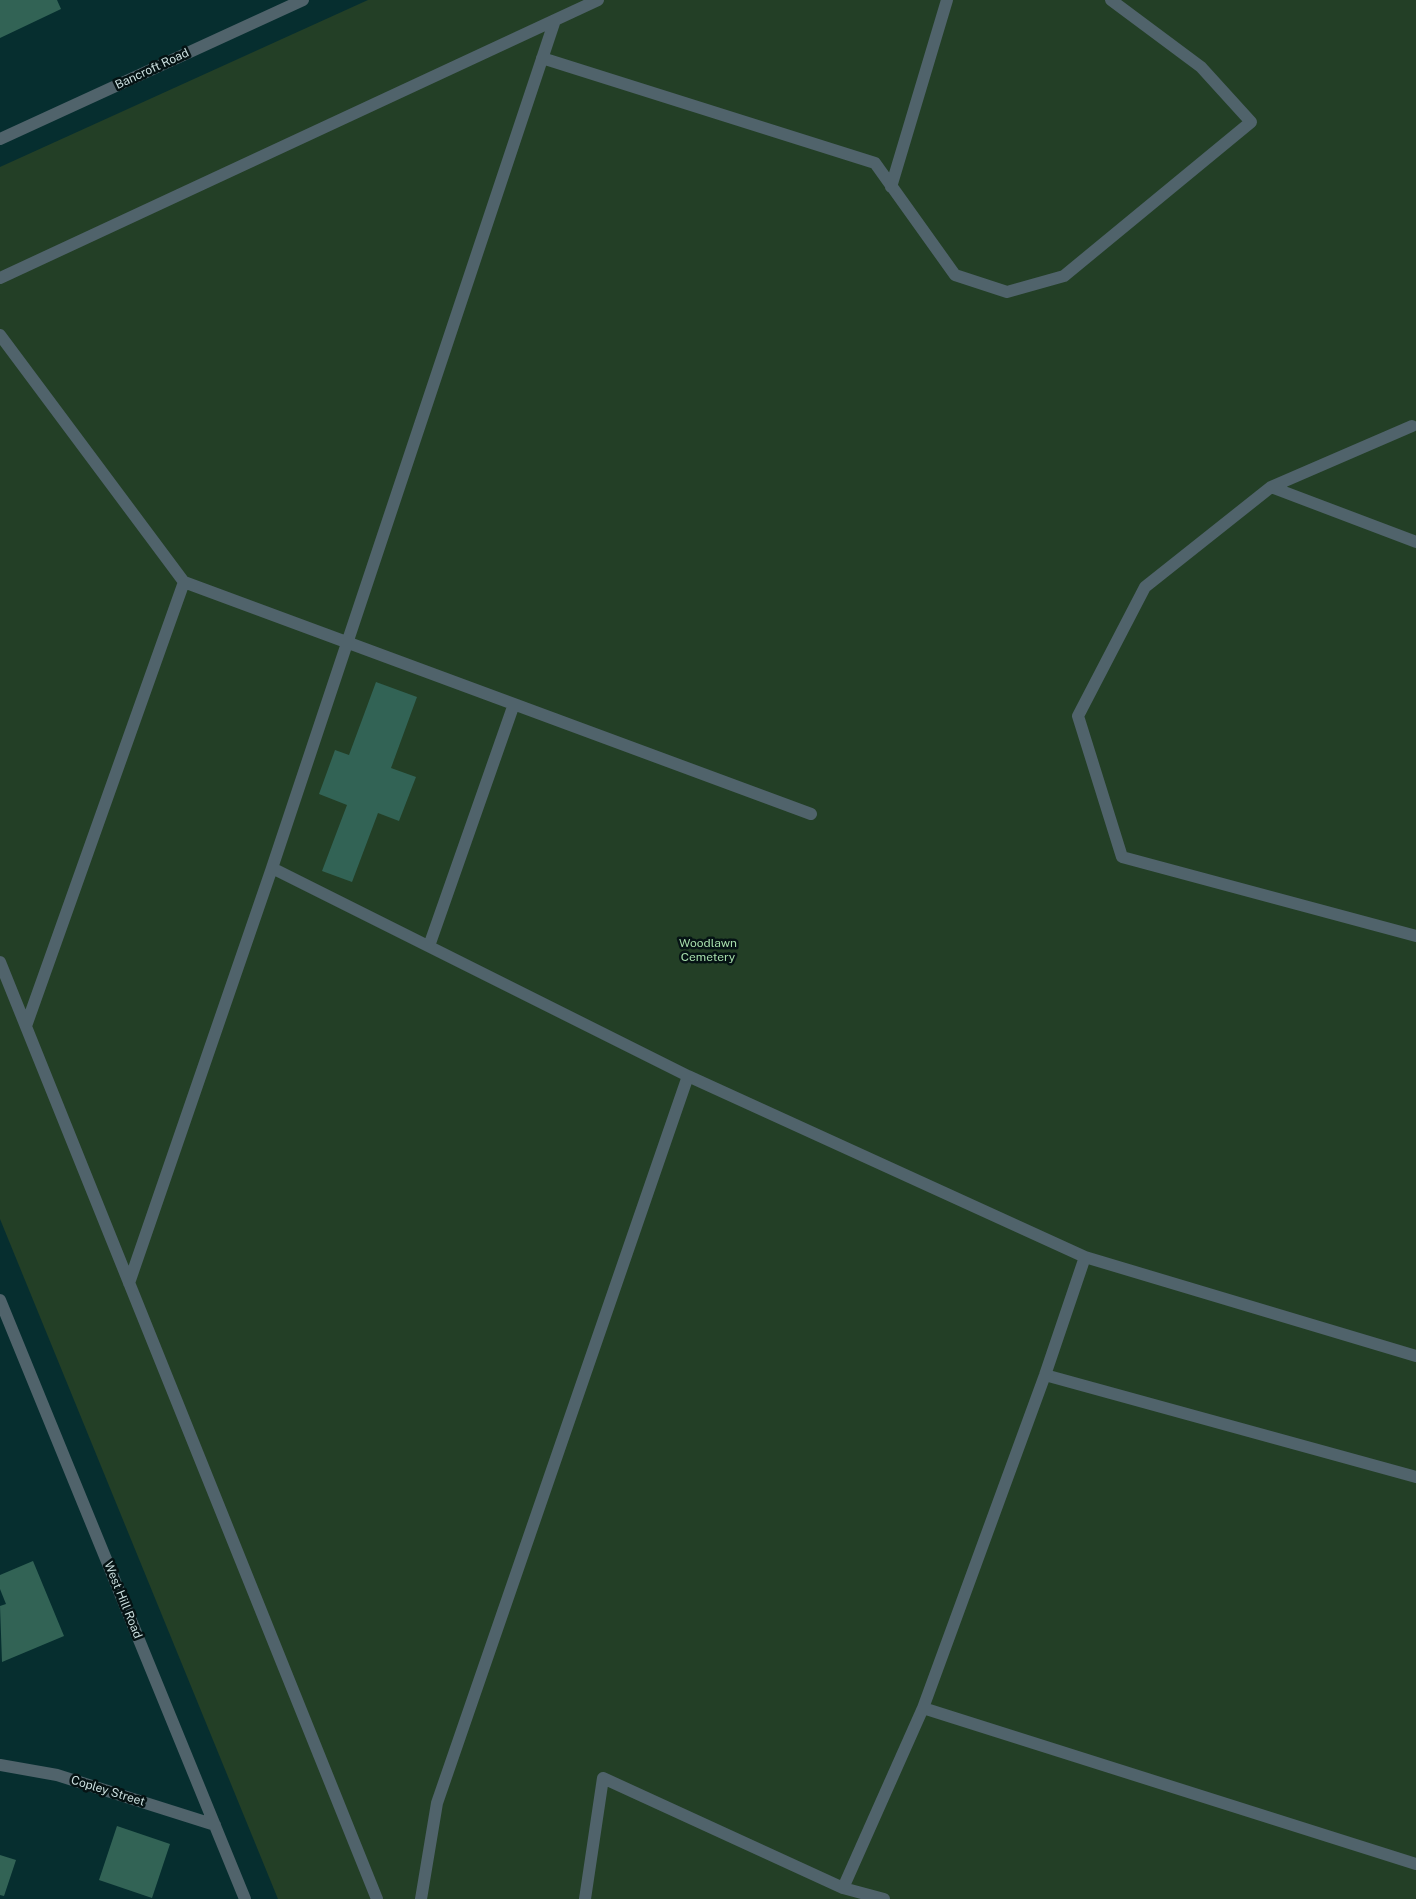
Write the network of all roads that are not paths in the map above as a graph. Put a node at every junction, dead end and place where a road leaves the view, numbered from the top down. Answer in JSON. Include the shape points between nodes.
{"nodes":[{"id":1,"x":303,"y":0,"type":"edge"},
{"id":2,"x":598,"y":0,"type":"edge"},
{"id":3,"x":947,"y":0,"type":"edge"},
{"id":4,"x":1111,"y":0,"type":"edge"},
{"id":5,"x":555,"y":20,"type":"junction"},
{"id":6,"x":542,"y":58,"type":"junction"},
{"id":7,"x":0,"y":139,"type":"edge"},
{"id":8,"x":891,"y":186,"type":"junction"},
{"id":9,"x":0,"y":278,"type":"edge"},
{"id":10,"x":0,"y":335,"type":"edge"},
{"id":11,"x":1415,"y":427,"type":"edge"},
{"id":12,"x":1271,"y":487,"type":"junction"},
{"id":13,"x":1416,"y":542,"type":"edge"},
{"id":14,"x":184,"y":582,"type":"junction"},
{"id":15,"x":348,"y":642,"type":"junction"},
{"id":16,"x":514,"y":704,"type":"junction"},
{"id":17,"x":812,"y":814,"type":"dead end"},
{"id":18,"x":272,"y":868,"type":"junction"},
{"id":19,"x":1416,"y":936,"type":"edge"},
{"id":20,"x":429,"y":946,"type":"junction"},
{"id":21,"x":0,"y":962,"type":"edge"},
{"id":22,"x":26,"y":1026,"type":"junction"},
{"id":23,"x":688,"y":1076,"type":"junction"},
{"id":24,"x":1085,"y":1257,"type":"junction"},
{"id":25,"x":129,"y":1283,"type":"junction"},
{"id":26,"x":0,"y":1300,"type":"edge"},
{"id":27,"x":1416,"y":1356,"type":"edge"},
{"id":28,"x":1045,"y":1375,"type":"junction"},
{"id":29,"x":1416,"y":1477,"type":"edge"},
{"id":30,"x":923,"y":1708,"type":"junction"},
{"id":31,"x":0,"y":1765,"type":"edge"},
{"id":32,"x":215,"y":1825,"type":"junction"},
{"id":33,"x":1416,"y":1864,"type":"edge"},
{"id":34,"x":843,"y":1888,"type":"junction"},
{"id":35,"x":245,"y":1899,"type":"edge"},
{"id":36,"x":377,"y":1899,"type":"edge"},
{"id":37,"x":421,"y":1899,"type":"edge"},
{"id":38,"x":585,"y":1899,"type":"edge"},
{"id":39,"x":884,"y":1899,"type":"edge"}],
"edges":[{"from":1,"to":7,"type":"street","name":"Bancroft Road"},
{"from":2,"to":5,"type":"street"},
{"from":3,"to":8,"type":"street"},
{"from":4,"to":8,"type":"street","via":[[1201,67],[1251,122],[1064,276],[1007,292],[955,275]]},
{"from":5,"to":6,"type":"street"},
{"from":5,"to":9,"type":"street"},
{"from":6,"to":8,"type":"street","via":[[875,163]]},
{"from":6,"to":15,"type":"street"},
{"from":10,"to":14,"type":"street"},
{"from":11,"to":12,"type":"street"},
{"from":12,"to":13,"type":"street"},
{"from":12,"to":19,"type":"street","via":[[1144,586],[1078,716],[1122,857]]},
{"from":14,"to":15,"type":"street"},
{"from":14,"to":22,"type":"street"},
{"from":15,"to":16,"type":"street"},
{"from":15,"to":18,"type":"street"},
{"from":16,"to":17,"type":"street"},
{"from":16,"to":20,"type":"street"},
{"from":18,"to":20,"type":"street"},
{"from":18,"to":25,"type":"street"},
{"from":20,"to":23,"type":"street"},
{"from":21,"to":22,"type":"street"},
{"from":22,"to":25,"type":"street"},
{"from":23,"to":24,"type":"street"},
{"from":23,"to":37,"type":"street","via":[[436,1803]]},
{"from":24,"to":27,"type":"street"},
{"from":24,"to":28,"type":"street"},
{"from":25,"to":36,"type":"street"},
{"from":26,"to":32,"type":"street","name":"West Hill Road"},
{"from":28,"to":29,"type":"street"},
{"from":28,"to":30,"type":"street"},
{"from":30,"to":33,"type":"street"},
{"from":30,"to":34,"type":"street"},
{"from":31,"to":32,"type":"street","name":"Copley Street","via":[[57,1775]]},
{"from":32,"to":35,"type":"street","name":"West Hill Road"},
{"from":34,"to":38,"type":"street","via":[[603,1778]]},
{"from":34,"to":39,"type":"street"}]}
